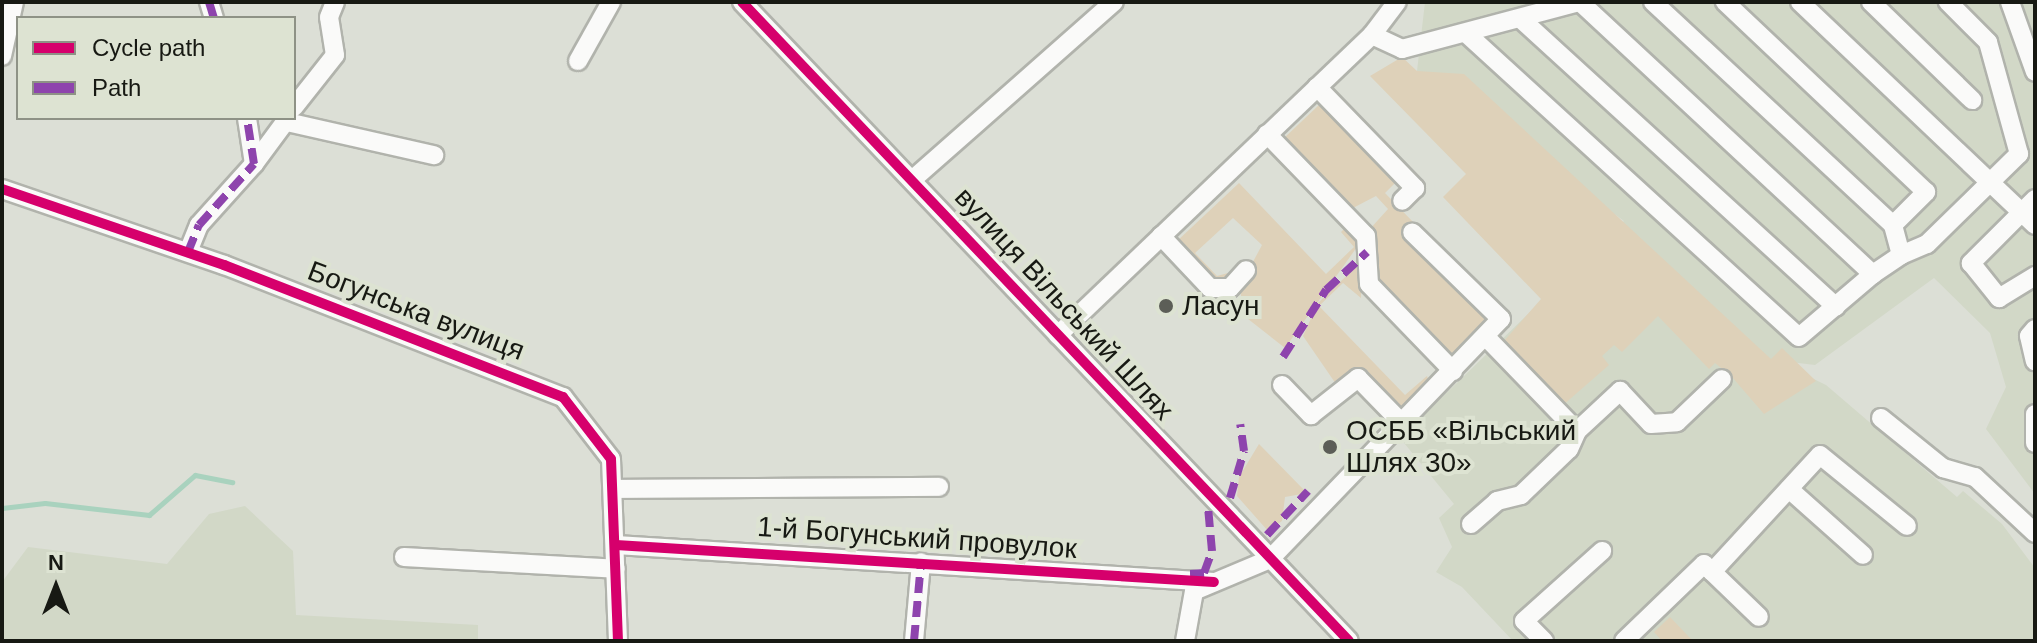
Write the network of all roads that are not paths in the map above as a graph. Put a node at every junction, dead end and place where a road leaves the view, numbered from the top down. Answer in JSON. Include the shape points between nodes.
{"nodes":[{"id":1,"x":14,"y":2,"type":"edge"},
{"id":2,"x":335,"y":2,"type":"edge"},
{"id":3,"x":611,"y":2,"type":"edge"},
{"id":4,"x":742,"y":2,"type":"edge"},
{"id":5,"x":1114,"y":2,"type":"edge"},
{"id":6,"x":1577,"y":2,"type":"edge"},
{"id":7,"x":1653,"y":2,"type":"edge"},
{"id":8,"x":1725,"y":2,"type":"edge"},
{"id":9,"x":1800,"y":2,"type":"edge"},
{"id":10,"x":1871,"y":2,"type":"edge"},
{"id":11,"x":1948,"y":2,"type":"edge"},
{"id":12,"x":2010,"y":2,"type":"edge"},
{"id":13,"x":1394,"y":7,"type":"edge"},
{"id":14,"x":1522,"y":20,"type":"junction"},
{"id":15,"x":1467,"y":34,"type":"junction"},
{"id":16,"x":1372,"y":35,"type":"junction"},
{"id":17,"x":2,"y":56,"type":"edge"},
{"id":18,"x":578,"y":61,"type":"dead end"},
{"id":19,"x":2035,"y":72,"type":"edge"},
{"id":20,"x":1317,"y":87,"type":"junction"},
{"id":21,"x":1972,"y":100,"type":"dead end"},
{"id":22,"x":296,"y":108,"type":"edge"},
{"id":23,"x":296,"y":118,"type":"edge"},
{"id":24,"x":247,"y":120,"type":"edge"},
{"id":25,"x":287,"y":120,"type":"edge"},
{"id":26,"x":1267,"y":134,"type":"junction"},
{"id":27,"x":434,"y":155,"type":"dead end"},
{"id":28,"x":254,"y":164,"type":"junction"},
{"id":29,"x":912,"y":180,"type":"junction"},
{"id":30,"x":1994,"y":186,"type":"junction"},
{"id":31,"x":2,"y":189,"type":"edge"},
{"id":32,"x":1402,"y":201,"type":"dead end"},
{"id":33,"x":2031,"y":212,"type":"edge"},
{"id":34,"x":1893,"y":225,"type":"junction"},
{"id":35,"x":1412,"y":232,"type":"dead end"},
{"id":36,"x":1161,"y":236,"type":"junction"},
{"id":37,"x":188,"y":252,"type":"junction"},
{"id":38,"x":1901,"y":255,"type":"junction"},
{"id":39,"x":1246,"y":270,"type":"dead end"},
{"id":40,"x":1873,"y":274,"type":"junction"},
{"id":41,"x":2035,"y":276,"type":"edge"},
{"id":42,"x":1836,"y":307,"type":"junction"},
{"id":43,"x":2035,"y":329,"type":"edge"},
{"id":44,"x":1058,"y":335,"type":"junction"},
{"id":45,"x":1487,"y":338,"type":"junction"},
{"id":46,"x":2035,"y":361,"type":"edge"},
{"id":47,"x":1453,"y":371,"type":"junction"},
{"id":48,"x":1722,"y":379,"type":"dead end"},
{"id":49,"x":1282,"y":385,"type":"dead end"},
{"id":50,"x":2035,"y":414,"type":"edge"},
{"id":51,"x":1881,"y":418,"type":"dead end"},
{"id":52,"x":1400,"y":421,"type":"junction"},
{"id":53,"x":1577,"y":431,"type":"junction"},
{"id":54,"x":2035,"y":443,"type":"edge"},
{"id":55,"x":939,"y":487,"type":"dead end"},
{"id":56,"x":614,"y":489,"type":"junction"},
{"id":57,"x":1789,"y":489,"type":"junction"},
{"id":58,"x":1471,"y":524,"type":"dead end"},
{"id":59,"x":1907,"y":526,"type":"dead end"},
{"id":60,"x":2035,"y":533,"type":"edge"},
{"id":61,"x":616,"y":545,"type":"junction"},
{"id":62,"x":1602,"y":551,"type":"dead end"},
{"id":63,"x":1863,"y":555,"type":"dead end"},
{"id":64,"x":404,"y":557,"type":"dead end"},
{"id":65,"x":1270,"y":559,"type":"junction"},
{"id":66,"x":921,"y":562,"type":"junction"},
{"id":67,"x":616,"y":569,"type":"junction"},
{"id":68,"x":1712,"y":572,"type":"junction"},
{"id":69,"x":1214,"y":582,"type":"junction"},
{"id":70,"x":1759,"y":617,"type":"dead end"},
{"id":71,"x":618,"y":641,"type":"edge"},
{"id":72,"x":914,"y":641,"type":"edge"},
{"id":73,"x":1185,"y":641,"type":"edge"},
{"id":74,"x":1349,"y":641,"type":"edge"},
{"id":75,"x":1544,"y":641,"type":"edge"},
{"id":76,"x":1624,"y":641,"type":"edge"}],
"edges":[{"from":1,"to":17,"type":"street"},
{"from":2,"to":22,"type":"street","via":[[329,17],[335,55]]},
{"from":3,"to":18,"type":"street"},
{"from":4,"to":29,"type":"street","name":"вулиця Вільський Шлях"},
{"from":5,"to":29,"type":"street"},
{"from":6,"to":14,"type":"street"},
{"from":6,"to":40,"type":"street"},
{"from":7,"to":34,"type":"street"},
{"from":8,"to":34,"type":"street","via":[[1926,192]]},
{"from":9,"to":30,"type":"street"},
{"from":10,"to":21,"type":"street"},
{"from":11,"to":30,"type":"street","via":[[1988,42],[2017,127],[2019,154]]},
{"from":12,"to":19,"type":"street"},
{"from":13,"to":16,"type":"street"},
{"from":14,"to":15,"type":"street"},
{"from":14,"to":42,"type":"street"},
{"from":15,"to":16,"type":"street","via":[[1402,49]]},
{"from":15,"to":42,"type":"street","via":[[1784,328],[1799,337]]},
{"from":16,"to":20,"type":"street"},
{"from":20,"to":26,"type":"street"},
{"from":20,"to":32,"type":"street","via":[[1415,188]]},
{"from":23,"to":27,"type":"street"},
{"from":24,"to":28,"type":"street"},
{"from":25,"to":28,"type":"street"},
{"from":26,"to":36,"type":"street"},
{"from":26,"to":47,"type":"street","via":[[1366,236],[1369,284]]},
{"from":28,"to":37,"type":"street","via":[[199,225]]},
{"from":29,"to":44,"type":"street","name":"вулиця Вільський Шлях"},
{"from":30,"to":33,"type":"street"},
{"from":30,"to":38,"type":"street","via":[[1927,244]]},
{"from":31,"to":37,"type":"street","name":"Богунська вулиця"},
{"from":33,"to":41,"type":"street","via":[[1971,263],[1999,298]]},
{"from":34,"to":38,"type":"street"},
{"from":35,"to":45,"type":"street","via":[[1501,319]]},
{"from":36,"to":39,"type":"street","via":[[1210,288],[1230,288]]},
{"from":36,"to":44,"type":"street"},
{"from":37,"to":56,"type":"street","name":"Богунська вулиця","via":[[551,390],[603,441]]},
{"from":38,"to":40,"type":"street"},
{"from":40,"to":42,"type":"street"},
{"from":43,"to":46,"type":"street","via":[[2029,336]]},
{"from":44,"to":65,"type":"street","name":"вулиця Вільський Шлях"},
{"from":45,"to":47,"type":"street"},
{"from":45,"to":53,"type":"street"},
{"from":47,"to":52,"type":"street"},
{"from":48,"to":53,"type":"street","via":[[1677,422],[1651,424],[1620,391]]},
{"from":49,"to":52,"type":"street","via":[[1311,415],[1358,378]]},
{"from":50,"to":54,"type":"street"},
{"from":51,"to":60,"type":"street","via":[[1943,468],[1975,477]]},
{"from":52,"to":65,"type":"street"},
{"from":53,"to":58,"type":"street","via":[[1521,495],[1497,501]]},
{"from":55,"to":56,"type":"street"},
{"from":56,"to":61,"type":"street","name":"Богунська вулиця"},
{"from":57,"to":59,"type":"street","via":[[1820,455]]},
{"from":57,"to":63,"type":"street"},
{"from":57,"to":68,"type":"street"},
{"from":61,"to":66,"type":"street","name":"1-й Богунський провулок"},
{"from":61,"to":67,"type":"street","name":"Богунська вулиця"},
{"from":62,"to":75,"type":"street","via":[[1524,621]]},
{"from":64,"to":67,"type":"street"},
{"from":65,"to":69,"type":"street"},
{"from":65,"to":74,"type":"street","name":"вулиця Вільський Шлях"},
{"from":66,"to":69,"type":"street","name":"1-й Богунський провулок"},
{"from":66,"to":72,"type":"street"},
{"from":67,"to":71,"type":"street","name":"Богунська вулиця"},
{"from":68,"to":70,"type":"street"},
{"from":68,"to":76,"type":"street","via":[[1704,564]]},
{"from":69,"to":73,"type":"street","via":[[1190,598]]}]}
